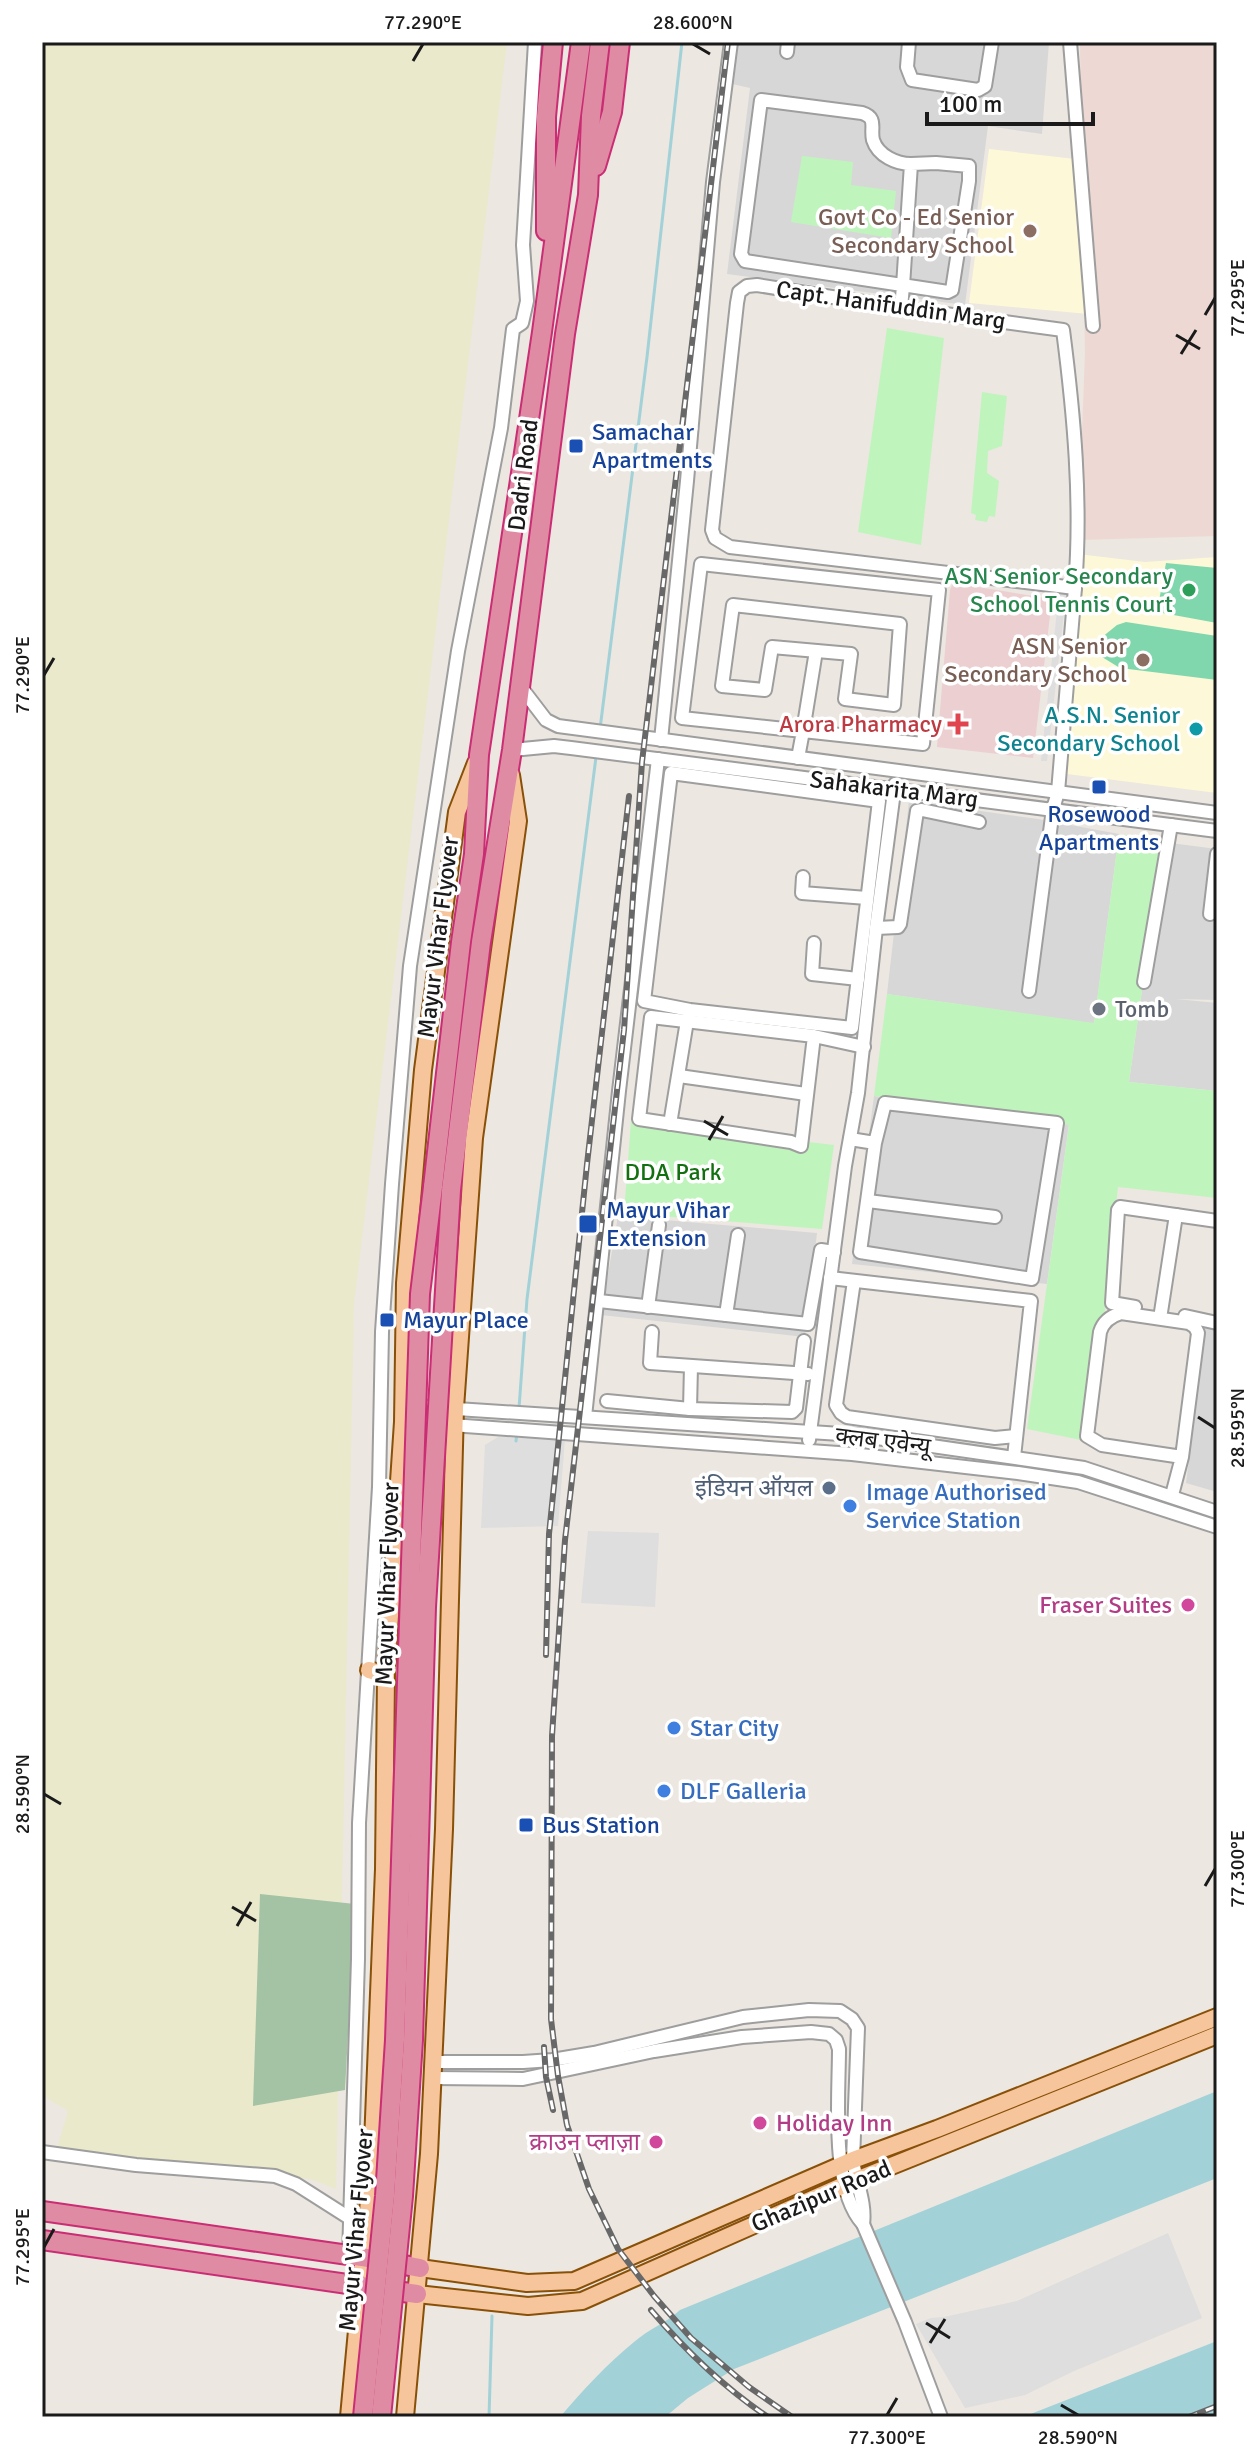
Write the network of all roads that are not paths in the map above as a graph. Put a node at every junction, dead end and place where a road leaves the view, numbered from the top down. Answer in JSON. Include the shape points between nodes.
{"nodes":[{"id":1,"x":535,"y":42,"type":"edge"},
{"id":2,"x":553,"y":42,"type":"edge"},
{"id":3,"x":581,"y":42,"type":"edge"},
{"id":4,"x":600,"y":42,"type":"edge"},
{"id":5,"x":620,"y":42,"type":"edge"},
{"id":6,"x":731,"y":42,"type":"edge"},
{"id":7,"x":909,"y":42,"type":"edge"},
{"id":8,"x":992,"y":42,"type":"edge"},
{"id":9,"x":1070,"y":42,"type":"edge"},
{"id":10,"x":911,"y":164,"type":"junction"},
{"id":11,"x":588,"y":195,"type":"junction"},
{"id":12,"x":903,"y":286,"type":"junction"},
{"id":13,"x":546,"y":302,"type":"junction"},
{"id":14,"x":901,"y":308,"type":"junction"},
{"id":15,"x":1093,"y":326,"type":"dead end"},
{"id":16,"x":1075,"y":588,"type":"junction"},
{"id":17,"x":816,"y":651,"type":"junction"},
{"id":18,"x":520,"y":686,"type":"junction"},
{"id":19,"x":803,"y":731,"type":"junction"},
{"id":20,"x":661,"y":740,"type":"junction"},
{"id":21,"x":479,"y":755,"type":"junction"},
{"id":22,"x":510,"y":756,"type":"junction"},
{"id":23,"x":798,"y":758,"type":"junction"},
{"id":24,"x":658,"y":759,"type":"junction"},
{"id":25,"x":897,"y":771,"type":"junction"},
{"id":26,"x":894,"y":789,"type":"junction"},
{"id":27,"x":1058,"y":792,"type":"junction"},
{"id":28,"x":879,"y":801,"type":"junction"},
{"id":29,"x":893,"y":803,"type":"junction"},
{"id":30,"x":1053,"y":809,"type":"junction"},
{"id":31,"x":1217,"y":813,"type":"edge"},
{"id":32,"x":979,"y":822,"type":"dead end"},
{"id":33,"x":1171,"y":825,"type":"junction"},
{"id":34,"x":1217,"y":831,"type":"edge"},
{"id":35,"x":1217,"y":854,"type":"edge"},
{"id":36,"x":803,"y":877,"type":"dead end"},
{"id":37,"x":867,"y":898,"type":"junction"},
{"id":38,"x":1210,"y":914,"type":"dead end"},
{"id":39,"x":876,"y":928,"type":"junction"},
{"id":40,"x":814,"y":943,"type":"dead end"},
{"id":41,"x":858,"y":979,"type":"junction"},
{"id":42,"x":1144,"y":982,"type":"dead end"},
{"id":43,"x":1029,"y":991,"type":"dead end"},
{"id":44,"x":853,"y":1019,"type":"junction"},
{"id":45,"x":687,"y":1021,"type":"junction"},
{"id":46,"x":867,"y":1021,"type":"junction"},
{"id":47,"x":814,"y":1036,"type":"junction"},
{"id":48,"x":864,"y":1047,"type":"junction"},
{"id":49,"x":679,"y":1076,"type":"junction"},
{"id":50,"x":806,"y":1094,"type":"junction"},
{"id":51,"x":670,"y":1124,"type":"junction"},
{"id":52,"x":850,"y":1139,"type":"junction"},
{"id":53,"x":875,"y":1143,"type":"junction"},
{"id":54,"x":868,"y":1201,"type":"junction"},
{"id":55,"x":1176,"y":1215,"type":"junction"},
{"id":56,"x":995,"y":1217,"type":"dead end"},
{"id":57,"x":1217,"y":1221,"type":"edge"},
{"id":58,"x":659,"y":1225,"type":"dead end"},
{"id":59,"x":738,"y":1235,"type":"dead end"},
{"id":60,"x":834,"y":1252,"type":"junction"},
{"id":61,"x":830,"y":1278,"type":"junction"},
{"id":62,"x":854,"y":1281,"type":"junction"},
{"id":63,"x":405,"y":1283,"type":"junction"},
{"id":64,"x":464,"y":1284,"type":"junction"},
{"id":65,"x":599,"y":1301,"type":"junction"},
{"id":66,"x":648,"y":1307,"type":"junction"},
{"id":67,"x":1161,"y":1312,"type":"junction"},
{"id":68,"x":726,"y":1315,"type":"junction"},
{"id":69,"x":1217,"y":1323,"type":"edge"},
{"id":70,"x":652,"y":1332,"type":"dead end"},
{"id":71,"x":804,"y":1341,"type":"dead end"},
{"id":72,"x":691,"y":1366,"type":"junction"},
{"id":73,"x":800,"y":1373,"type":"junction"},
{"id":74,"x":818,"y":1375,"type":"junction"},
{"id":75,"x":607,"y":1401,"type":"dead end"},
{"id":76,"x":690,"y":1409,"type":"junction"},
{"id":77,"x":403,"y":1414,"type":"junction"},
{"id":78,"x":455,"y":1416,"type":"junction"},
{"id":79,"x":585,"y":1417,"type":"junction"},
{"id":80,"x":810,"y":1432,"type":"junction"},
{"id":81,"x":1016,"y":1436,"type":"junction"},
{"id":82,"x":808,"y":1451,"type":"junction"},
{"id":83,"x":1014,"y":1457,"type":"junction"},
{"id":84,"x":1182,"y":1457,"type":"junction"},
{"id":85,"x":1172,"y":1495,"type":"junction"},
{"id":86,"x":1217,"y":1512,"type":"edge"},
{"id":87,"x":1217,"y":1527,"type":"edge"},
{"id":88,"x":369,"y":1670,"type":"junction"},
{"id":89,"x":386,"y":1675,"type":"junction"},
{"id":90,"x":1217,"y":2017,"type":"edge"},
{"id":91,"x":852,"y":2019,"type":"junction"},
{"id":92,"x":1217,"y":2035,"type":"edge"},
{"id":93,"x":836,"y":2040,"type":"junction"},
{"id":94,"x":433,"y":2070,"type":"junction"},
{"id":95,"x":42,"y":2152,"type":"edge"},
{"id":96,"x":847,"y":2163,"type":"junction"},
{"id":97,"x":851,"y":2187,"type":"junction"},
{"id":98,"x":42,"y":2211,"type":"edge"},
{"id":99,"x":351,"y":2219,"type":"junction"},
{"id":100,"x":42,"y":2240,"type":"edge"},
{"id":101,"x":356,"y":2256,"type":"junction"},
{"id":102,"x":420,"y":2268,"type":"junction"},
{"id":103,"x":360,"y":2288,"type":"junction"},
{"id":104,"x":417,"y":2294,"type":"junction"},
{"id":105,"x":352,"y":2393,"type":"junction"},
{"id":106,"x":408,"y":2395,"type":"junction"},
{"id":107,"x":349,"y":2417,"type":"edge"},
{"id":108,"x":363,"y":2417,"type":"edge"},
{"id":109,"x":381,"y":2417,"type":"edge"},
{"id":110,"x":405,"y":2417,"type":"edge"},
{"id":111,"x":941,"y":2417,"type":"edge"}],
"edges":[{"from":1,"to":88,"type":"street","via":[[523,245],[527,301],[522,323],[513,329],[410,966],[383,1317]]},
{"from":2,"to":13,"type":"highway","via":[[546,117]]},
{"from":3,"to":13,"type":"highway"},
{"from":4,"to":11,"type":"highway"},
{"from":5,"to":11,"type":"highway","via":[[612,112]]},
{"from":6,"to":20,"type":"street"},
{"from":7,"to":8,"type":"street","via":[[912,80],[978,90],[985,86]]},
{"from":9,"to":15,"type":"street"},
{"from":10,"to":12,"type":"street"},
{"from":10,"to":12,"type":"street","via":[[969,166],[969,181],[952,290]]},
{"from":10,"to":12,"type":"street","via":[[884,155],[873,141],[868,115],[761,100],[741,254],[745,261]]},
{"from":11,"to":18,"type":"highway","name":"Dadri Road"},
{"from":12,"to":14,"type":"street"},
{"from":13,"to":21,"type":"highway","name":"Dadri Road"},
{"from":14,"to":16,"type":"street","name":"Capt. Hanifuddin Marg","via":[[1063,330],[1074,425]]},
{"from":14,"to":16,"type":"street","name":"Capt. Hanifuddin Marg","via":[[757,285],[739,292],[715,538],[730,547]]},
{"from":16,"to":27,"type":"street","name":"Capt. Hanifuddin Marg"},
{"from":17,"to":17,"type":"street","via":[[772,647],[765,690],[722,686],[733,605],[900,624],[894,705],[845,699],[851,654]]},
{"from":17,"to":19,"type":"street"},
{"from":18,"to":20,"type":"street","name":"Sahakarita Marg","via":[[546,720],[558,726]]},
{"from":18,"to":22,"type":"highway","name":"Dadri Road"},
{"from":19,"to":19,"type":"street","via":[[682,718],[701,564],[939,590],[923,744]]},
{"from":19,"to":23,"type":"street"},
{"from":20,"to":23,"type":"street","name":"Sahakarita Marg"},
{"from":21,"to":63,"type":"main road","via":[[457,812],[423,1070]]},
{"from":21,"to":108,"type":"highway","name":"Mayur Vihar Flyover","bridge":true,"via":[[474,854],[420,1294],[395,2040]]},
{"from":22,"to":24,"type":"street","name":"Sahakarita Marg","via":[[554,746]]},
{"from":22,"to":64,"type":"main road","via":[[518,821],[474,1138]]},
{"from":22,"to":109,"type":"highway","name":"Mayur Vihar Flyover","bridge":true,"via":[[451,1190],[426,1607],[413,2040]]},
{"from":23,"to":25,"type":"street","name":"Sahakarita Marg"},
{"from":24,"to":26,"type":"street","name":"Sahakarita Marg"},
{"from":24,"to":65,"type":"street"},
{"from":25,"to":26,"type":"street"},
{"from":25,"to":27,"type":"street","name":"Sahakarita Marg"},
{"from":26,"to":29,"type":"street"},
{"from":26,"to":30,"type":"street","name":"Sahakarita Marg"},
{"from":27,"to":30,"type":"street","name":"Capt. Hanifuddin Marg"},
{"from":27,"to":31,"type":"street","name":"Sahakarita Marg"},
{"from":28,"to":29,"type":"street"},
{"from":28,"to":37,"type":"street"},
{"from":28,"to":44,"type":"street","via":[[671,773],[644,1001],[825,1026],[852,1028]]},
{"from":29,"to":39,"type":"street"},
{"from":30,"to":33,"type":"street","name":"Sahakarita Marg"},
{"from":30,"to":43,"type":"street","name":"Capt. Hanifuddin Marg"},
{"from":32,"to":39,"type":"street","via":[[917,811],[900,924]]},
{"from":33,"to":34,"type":"street","name":"Sahakarita Marg"},
{"from":33,"to":42,"type":"street"},
{"from":35,"to":38,"type":"street"},
{"from":36,"to":37,"type":"street","via":[[802,893]]},
{"from":37,"to":41,"type":"street"},
{"from":39,"to":46,"type":"street"},
{"from":40,"to":41,"type":"street","via":[[812,974]]},
{"from":41,"to":44,"type":"street"},
{"from":44,"to":46,"type":"street"},
{"from":45,"to":47,"type":"street"},
{"from":45,"to":49,"type":"street"},
{"from":45,"to":51,"type":"street","via":[[651,1017],[639,1119]]},
{"from":46,"to":48,"type":"street"},
{"from":47,"to":48,"type":"street"},
{"from":47,"to":50,"type":"street"},
{"from":48,"to":52,"type":"street"},
{"from":49,"to":50,"type":"street"},
{"from":49,"to":51,"type":"street"},
{"from":50,"to":51,"type":"street","via":[[801,1146]]},
{"from":52,"to":53,"type":"street"},
{"from":52,"to":60,"type":"street"},
{"from":53,"to":54,"type":"street"},
{"from":53,"to":54,"type":"street","via":[[885,1103],[1057,1123],[1032,1279],[860,1252]]},
{"from":54,"to":56,"type":"street"},
{"from":55,"to":57,"type":"street"},
{"from":55,"to":67,"type":"street"},
{"from":55,"to":67,"type":"street","via":[[1118,1210],[1112,1303]]},
{"from":58,"to":66,"type":"street"},
{"from":59,"to":68,"type":"street"},
{"from":60,"to":61,"type":"street"},
{"from":60,"to":68,"type":"street","via":[[821,1250],[808,1324]]},
{"from":61,"to":62,"type":"street"},
{"from":61,"to":74,"type":"street"},
{"from":62,"to":81,"type":"street","via":[[836,1405],[841,1413],[995,1438]]},
{"from":62,"to":81,"type":"street","via":[[1031,1301]]},
{"from":63,"to":64,"type":"main road","via":[[421,1301],[437,1306],[453,1300]]},
{"from":63,"to":77,"type":"main road"},
{"from":64,"to":78,"type":"main road"},
{"from":65,"to":66,"type":"street"},
{"from":65,"to":79,"type":"street"},
{"from":66,"to":68,"type":"street"},
{"from":67,"to":69,"type":"street"},
{"from":70,"to":72,"type":"street","via":[[650,1363]]},
{"from":71,"to":73,"type":"street"},
{"from":72,"to":73,"type":"street"},
{"from":72,"to":76,"type":"street"},
{"from":73,"to":74,"type":"street"},
{"from":73,"to":76,"type":"street","via":[[792,1412]]},
{"from":74,"to":80,"type":"street"},
{"from":75,"to":76,"type":"street"},
{"from":77,"to":78,"type":"street"},
{"from":77,"to":89,"type":"main road"},
{"from":78,"to":79,"type":"street","name":"क्लब एवेन्यू","via":[[503,1411]]},
{"from":78,"to":82,"type":"street","name":"क्लब एवेन्यू","via":[[503,1428]]},
{"from":78,"to":94,"type":"main road"},
{"from":79,"to":80,"type":"street","name":"क्लब एवेन्यू"},
{"from":80,"to":82,"type":"street"},
{"from":80,"to":83,"type":"street","name":"क्लब एवेन्यू"},
{"from":81,"to":83,"type":"street"},
{"from":82,"to":87,"type":"street","name":"क्लब एवेन्यू","via":[[1078,1482]]},
{"from":83,"to":85,"type":"street","name":"क्लब एवेन्यू","via":[[1084,1468]]},
{"from":84,"to":84,"type":"street","via":[[1102,1445],[1087,1436],[1100,1332],[1114,1315],[1189,1323],[1198,1333]]},
{"from":84,"to":85,"type":"street"},
{"from":85,"to":86,"type":"street","name":"क्लब एवेन्यू"},
{"from":88,"to":89,"type":"main road"},
{"from":88,"to":99,"type":"street","via":[[359,1823]]},
{"from":89,"to":101,"type":"main road","via":[[372,2168]]},
{"from":90,"to":96,"type":"main road","name":"Ghazipur Road"},
{"from":91,"to":93,"type":"street"},
{"from":91,"to":94,"type":"street","via":[[834,2010],[743,2017],[594,2053]]},
{"from":91,"to":96,"type":"street","via":[[858,2028]]},
{"from":92,"to":97,"type":"main road","name":"Ghazipur Road"},
{"from":93,"to":94,"type":"street","via":[[811,2032],[742,2037],[523,2079]]},
{"from":93,"to":96,"type":"street"},
{"from":94,"to":102,"type":"main road"},
{"from":95,"to":99,"type":"street","via":[[275,2176]]},
{"from":96,"to":97,"type":"street"},
{"from":96,"to":102,"type":"main road","name":"Ghazipur Road","via":[[574,2281],[527,2283]]},
{"from":97,"to":104,"type":"main road","name":"Ghazipur Road","via":[[582,2301],[528,2306]]},
{"from":97,"to":111,"type":"street"},
{"from":98,"to":101,"type":"highway"},
{"from":99,"to":101,"type":"street"},
{"from":100,"to":103,"type":"highway"},
{"from":101,"to":102,"type":"highway"},
{"from":101,"to":103,"type":"main road"},
{"from":102,"to":104,"type":"main road"},
{"from":103,"to":104,"type":"highway"},
{"from":103,"to":105,"type":"main road"},
{"from":104,"to":106,"type":"main road"},
{"from":105,"to":106,"type":"main road","via":[[362,2376],[379,2369],[397,2376]]},
{"from":105,"to":107,"type":"main road"},
{"from":106,"to":110,"type":"main road"}]}
